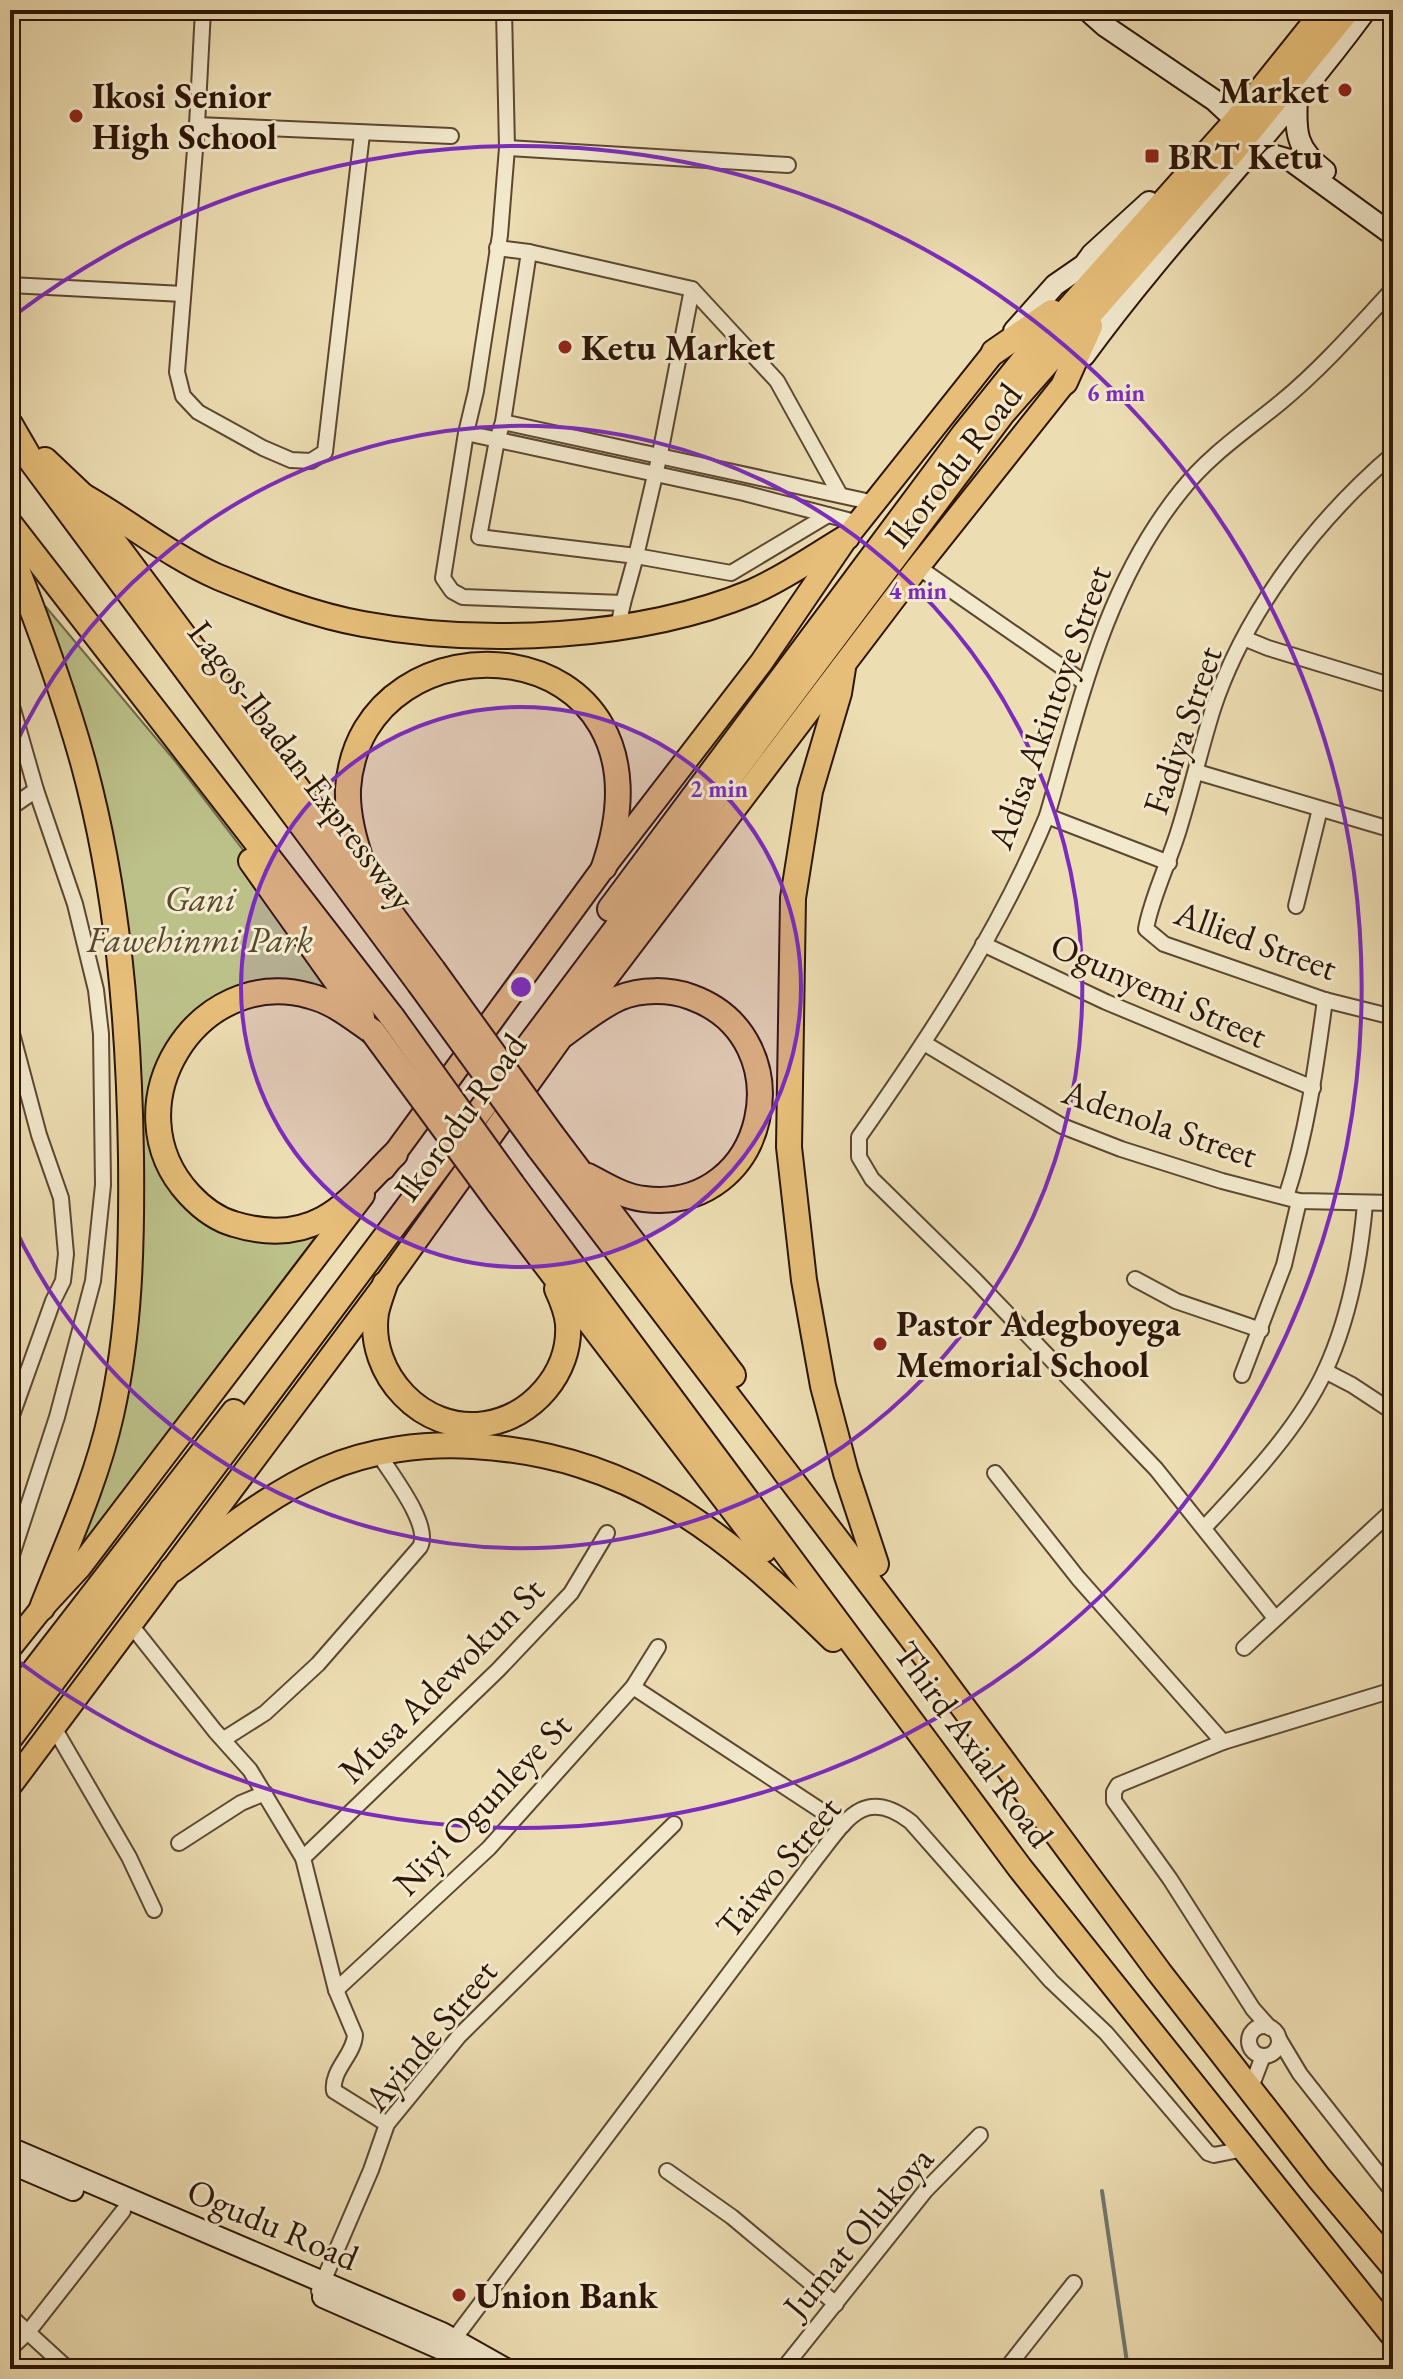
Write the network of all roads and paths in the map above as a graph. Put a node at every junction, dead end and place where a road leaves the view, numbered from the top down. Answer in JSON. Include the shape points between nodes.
{"nodes":[{"id":1,"x":203,"y":10,"type":"edge"},
{"id":2,"x":504,"y":10,"type":"edge"},
{"id":3,"x":1087,"y":10,"type":"edge"},
{"id":4,"x":1348,"y":10,"type":"edge"},
{"id":5,"x":1366,"y":10,"type":"edge"},
{"id":6,"x":1313,"y":11,"type":"edge"},
{"id":7,"x":1297,"y":98,"type":"junction"},
{"id":8,"x":1228,"y":113,"type":"junction"},
{"id":9,"x":197,"y":125,"type":"junction"},
{"id":10,"x":362,"y":134,"type":"junction"},
{"id":11,"x":451,"y":136,"type":"dead end"},
{"id":12,"x":1249,"y":147,"type":"junction"},
{"id":13,"x":507,"y":148,"type":"junction"},
{"id":14,"x":788,"y":165,"type":"dead end"},
{"id":15,"x":1393,"y":220,"type":"edge"},
{"id":16,"x":1393,"y":235,"type":"edge"},
{"id":17,"x":497,"y":248,"type":"junction"},
{"id":18,"x":529,"y":252,"type":"junction"},
{"id":19,"x":10,"y":285,"type":"edge"},
{"id":20,"x":692,"y":289,"type":"junction"},
{"id":21,"x":1393,"y":289,"type":"edge"},
{"id":22,"x":183,"y":294,"type":"junction"},
{"id":23,"x":1091,"y":298,"type":"junction"},
{"id":24,"x":994,"y":352,"type":"junction"},
{"id":25,"x":1065,"y":382,"type":"junction"},
{"id":26,"x":503,"y":422,"type":"junction"},
{"id":27,"x":15,"y":430,"type":"edge"},
{"id":28,"x":466,"y":433,"type":"junction"},
{"id":29,"x":497,"y":440,"type":"junction"},
{"id":30,"x":660,"y":454,"type":"junction"},
{"id":31,"x":1393,"y":454,"type":"edge"},
{"id":32,"x":654,"y":474,"type":"junction"},
{"id":33,"x":839,"y":493,"type":"junction"},
{"id":34,"x":83,"y":496,"type":"junction"},
{"id":35,"x":875,"y":503,"type":"junction"},
{"id":36,"x":828,"y":515,"type":"junction"},
{"id":37,"x":10,"y":524,"type":"edge"},
{"id":38,"x":853,"y":530,"type":"junction"},
{"id":39,"x":636,"y":556,"type":"junction"},
{"id":40,"x":12,"y":559,"type":"edge"},
{"id":41,"x":918,"y":567,"type":"junction"},
{"id":42,"x":620,"y":615,"type":"junction"},
{"id":43,"x":1246,"y":639,"type":"junction"},
{"id":44,"x":843,"y":668,"type":"junction"},
{"id":45,"x":1085,"y":683,"type":"junction"},
{"id":46,"x":1393,"y":686,"type":"edge"},
{"id":47,"x":10,"y":699,"type":"edge"},
{"id":48,"x":1197,"y":772,"type":"junction"},
{"id":49,"x":36,"y":790,"type":"junction"},
{"id":50,"x":10,"y":808,"type":"edge"},
{"id":51,"x":1320,"y":809,"type":"junction"},
{"id":52,"x":1047,"y":816,"type":"junction"},
{"id":53,"x":1393,"y":830,"type":"edge"},
{"id":54,"x":1169,"y":863,"type":"junction"},
{"id":55,"x":604,"y":867,"type":"junction"},
{"id":56,"x":369,"y":884,"type":"junction"},
{"id":57,"x":1296,"y":906,"type":"dead end"},
{"id":58,"x":1146,"y":929,"type":"joint"},
{"id":59,"x":983,"y":944,"type":"junction"},
{"id":60,"x":426,"y":976,"type":"junction"},
{"id":61,"x":1325,"y":1000,"type":"junction"},
{"id":62,"x":1393,"y":1017,"type":"edge"},
{"id":63,"x":10,"y":1026,"type":"edge"},
{"id":64,"x":373,"y":1032,"type":"junction"},
{"id":65,"x":563,"y":1035,"type":"junction"},
{"id":66,"x":924,"y":1043,"type":"junction"},
{"id":67,"x":1313,"y":1088,"type":"junction"},
{"id":68,"x":546,"y":1142,"type":"junction"},
{"id":69,"x":395,"y":1154,"type":"junction"},
{"id":70,"x":580,"y":1172,"type":"junction"},
{"id":71,"x":505,"y":1193,"type":"junction"},
{"id":72,"x":1293,"y":1199,"type":"junction"},
{"id":73,"x":1393,"y":1203,"type":"edge"},
{"id":74,"x":1365,"y":1204,"type":"junction"},
{"id":75,"x":543,"y":1262,"type":"junction"},
{"id":76,"x":1135,"y":1279,"type":"dead end"},
{"id":77,"x":385,"y":1284,"type":"junction"},
{"id":78,"x":1261,"y":1330,"type":"junction"},
{"id":79,"x":1325,"y":1371,"type":"junction"},
{"id":80,"x":1242,"y":1375,"type":"dead end"},
{"id":81,"x":1393,"y":1412,"type":"edge"},
{"id":82,"x":10,"y":1421,"type":"edge"},
{"id":83,"x":378,"y":1453,"type":"junction"},
{"id":84,"x":995,"y":1473,"type":"dead end"},
{"id":85,"x":1393,"y":1510,"type":"edge"},
{"id":86,"x":1204,"y":1528,"type":"junction"},
{"id":87,"x":607,"y":1533,"type":"dead end"},
{"id":88,"x":10,"y":1561,"type":"edge"},
{"id":89,"x":876,"y":1564,"type":"junction"},
{"id":90,"x":172,"y":1570,"type":"junction"},
{"id":91,"x":42,"y":1608,"type":"junction"},
{"id":92,"x":10,"y":1609,"type":"edge"},
{"id":93,"x":1275,"y":1618,"type":"junction"},
{"id":94,"x":131,"y":1625,"type":"junction"},
{"id":95,"x":833,"y":1639,"type":"junction"},
{"id":96,"x":14,"y":1643,"type":"edge"},
{"id":97,"x":658,"y":1647,"type":"dead end"},
{"id":98,"x":1244,"y":1648,"type":"dead end"},
{"id":99,"x":926,"y":1657,"type":"junction"},
{"id":100,"x":633,"y":1687,"type":"junction"},
{"id":101,"x":1393,"y":1690,"type":"edge"},
{"id":102,"x":10,"y":1702,"type":"edge"},
{"id":103,"x":53,"y":1726,"type":"junction"},
{"id":104,"x":917,"y":1728,"type":"junction"},
{"id":105,"x":10,"y":1738,"type":"edge"},
{"id":106,"x":224,"y":1739,"type":"junction"},
{"id":107,"x":1223,"y":1742,"type":"junction"},
{"id":108,"x":10,"y":1786,"type":"edge"},
{"id":109,"x":265,"y":1793,"type":"junction"},
{"id":110,"x":674,"y":1824,"type":"dead end"},
{"id":111,"x":843,"y":1825,"type":"junction"},
{"id":112,"x":179,"y":1843,"type":"dead end"},
{"id":113,"x":303,"y":1858,"type":"junction"},
{"id":114,"x":154,"y":1910,"type":"dead end"},
{"id":115,"x":336,"y":1990,"type":"junction"},
{"id":116,"x":1253,"y":2009,"type":"junction"},
{"id":117,"x":1254,"y":2030,"type":"junction"},
{"id":118,"x":1274,"y":2033,"type":"junction"},
{"id":119,"x":1250,"y":2047,"type":"junction"},
{"id":120,"x":1267,"y":2055,"type":"junction"},
{"id":121,"x":1228,"y":2060,"type":"junction"},
{"id":122,"x":1300,"y":2074,"type":"junction"},
{"id":123,"x":1250,"y":2090,"type":"junction"},
{"id":124,"x":387,"y":2124,"type":"junction"},
{"id":125,"x":980,"y":2135,"type":"dead end"},
{"id":126,"x":10,"y":2148,"type":"edge"},
{"id":127,"x":1244,"y":2149,"type":"junction"},
{"id":128,"x":10,"y":2163,"type":"edge"},
{"id":129,"x":667,"y":2171,"type":"dead end"},
{"id":130,"x":1393,"y":2192,"type":"edge"},
{"id":131,"x":123,"y":2211,"type":"junction"},
{"id":132,"x":1393,"y":2266,"type":"edge"},
{"id":133,"x":1074,"y":2283,"type":"dead end"},
{"id":134,"x":320,"y":2288,"type":"junction"},
{"id":135,"x":836,"y":2304,"type":"junction"},
{"id":136,"x":10,"y":2316,"type":"edge"},
{"id":137,"x":29,"y":2331,"type":"junction"},
{"id":138,"x":1393,"y":2335,"type":"edge"},
{"id":139,"x":449,"y":2344,"type":"junction"},
{"id":140,"x":10,"y":2349,"type":"edge"},
{"id":141,"x":478,"y":2364,"type":"edge"},
{"id":142,"x":68,"y":2369,"type":"edge"},
{"id":143,"x":506,"y":2369,"type":"edge"},
{"id":144,"x":783,"y":2369,"type":"edge"},
{"id":145,"x":1006,"y":2369,"type":"edge"}],
"edges":[{"from":1,"to":9,"type":"street"},
{"from":2,"to":13,"type":"street"},
{"from":3,"to":8,"type":"street"},
{"from":4,"to":12,"type":"highway","name":"Ikorodu Road"},
{"from":5,"to":7,"type":"street","name":"Ikorodu Road"},
{"from":6,"to":8,"type":"street","name":"Ikorodu Road"},
{"from":6,"to":23,"type":"highway","name":"Ikorodu Road","via":[[1236,121]]},
{"from":7,"to":12,"type":"street","name":"Ikorodu Road"},
{"from":7,"to":15,"type":"street","via":[[1302,150]]},
{"from":8,"to":24,"type":"street","name":"Ikorodu Road","via":[[1132,220],[1055,285]]},
{"from":9,"to":10,"type":"street"},
{"from":9,"to":22,"type":"street"},
{"from":10,"to":11,"type":"street"},
{"from":10,"to":22,"type":"street","via":[[325,452],[311,461],[291,460],[198,412],[183,396],[177,372]]},
{"from":12,"to":16,"type":"street","via":[[1290,160]]},
{"from":12,"to":23,"type":"highway","name":"Ikorodu Road"},
{"from":12,"to":25,"type":"street","name":"Ikorodu Road"},
{"from":13,"to":14,"type":"street"},
{"from":13,"to":17,"type":"street"},
{"from":17,"to":18,"type":"street"},
{"from":17,"to":28,"type":"street"},
{"from":18,"to":20,"type":"street"},
{"from":18,"to":26,"type":"street"},
{"from":19,"to":22,"type":"street"},
{"from":20,"to":30,"type":"street"},
{"from":20,"to":33,"type":"street","via":[[777,381]]},
{"from":21,"to":45,"type":"street","name":"Adisa Akintoye Street","via":[[1315,372],[1182,489],[1120,587]]},
{"from":23,"to":24,"type":"highway"},
{"from":23,"to":25,"type":"highway"},
{"from":23,"to":102,"type":"highway","name":"Ikorodu Road","via":[[964,434],[262,1376]]},
{"from":23,"to":105,"type":"highway","name":"Ikorodu Road"},
{"from":24,"to":35,"type":"main road","name":"Ikorodu Road"},
{"from":25,"to":41,"type":"main road","name":"Ikorodu Road"},
{"from":26,"to":29,"type":"street"},
{"from":26,"to":30,"type":"street"},
{"from":27,"to":34,"type":"highway"},
{"from":27,"to":60,"type":"highway","name":"Lagos-Ibadan Expressway","via":[[32,462]]},
{"from":28,"to":29,"type":"street"},
{"from":28,"to":42,"type":"street","via":[[446,584],[463,597]]},
{"from":29,"to":32,"type":"street"},
{"from":29,"to":39,"type":"street","via":[[479,537]]},
{"from":30,"to":32,"type":"street"},
{"from":30,"to":33,"type":"street"},
{"from":31,"to":43,"type":"street","name":"Fadiya Street","via":[[1336,509],[1286,570]]},
{"from":32,"to":36,"type":"street"},
{"from":32,"to":39,"type":"street"},
{"from":33,"to":35,"type":"street"},
{"from":34,"to":42,"type":"highway","via":[[215,576],[362,624],[437,633],[574,634]]},
{"from":34,"to":56,"type":"highway"},
{"from":35,"to":38,"type":"main road","name":"Ikorodu Road"},
{"from":36,"to":38,"type":"street"},
{"from":36,"to":39,"type":"street","via":[[731,573]]},
{"from":37,"to":71,"type":"highway","bridge":true,"via":[[392,1017]]},
{"from":38,"to":42,"type":"highway","via":[[787,575],[713,606]]},
{"from":38,"to":55,"type":"main road","name":"Ikorodu Road","via":[[761,663]]},
{"from":39,"to":42,"type":"street"},
{"from":40,"to":64,"type":"highway","via":[[73,625],[266,880]]},
{"from":40,"to":91,"type":"highway","via":[[55,670],[95,815],[121,975],[130,1117],[130,1251],[119,1373],[95,1475]]},
{"from":41,"to":44,"type":"main road","name":"Ikorodu Road"},
{"from":41,"to":45,"type":"street"},
{"from":43,"to":46,"type":"street"},
{"from":43,"to":48,"type":"street","name":"Fadiya Street","via":[[1213,709]]},
{"from":44,"to":65,"type":"main road","name":"Ikorodu Road"},
{"from":44,"to":89,"type":"highway","via":[[810,791],[793,898],[789,1147],[823,1386]]},
{"from":45,"to":52,"type":"street","name":"Adisa Akintoye Street"},
{"from":47,"to":49,"type":"street"},
{"from":48,"to":51,"type":"street"},
{"from":48,"to":54,"type":"street","name":"Fadiya Street"},
{"from":49,"to":50,"type":"street"},
{"from":49,"to":88,"type":"street","via":[[75,904],[96,990],[103,1185],[93,1281],[57,1417]]},
{"from":51,"to":53,"type":"street"},
{"from":51,"to":57,"type":"street"},
{"from":52,"to":54,"type":"street"},
{"from":52,"to":59,"type":"street","name":"Adisa Akintoye Street"},
{"from":54,"to":58,"type":"street","name":"Fadiya Street"},
{"from":55,"to":56,"type":"highway","via":[[619,791],[602,725],[567,687],[516,666],[490,663],[461,666],[411,685],[374,718],[361,739],[351,766],[349,817]]},
{"from":55,"to":69,"type":"main road","name":"Ikorodu Road"},
{"from":56,"to":60,"type":"highway"},
{"from":58,"to":61,"type":"street","name":"Allied Street","via":[[1164,944]]},
{"from":59,"to":66,"type":"street","name":"Adisa Akintoye Street"},
{"from":59,"to":67,"type":"street","name":"Ogunyemi Street"},
{"from":60,"to":68,"type":"highway","name":"Lagos-Ibadan Expressway","bridge":true},
{"from":61,"to":62,"type":"street","name":"Allied Street"},
{"from":61,"to":67,"type":"street"},
{"from":63,"to":82,"type":"street","via":[[61,1198],[66,1254],[63,1281]]},
{"from":64,"to":69,"type":"highway","via":[[337,1006],[309,995],[275,991],[243,996],[212,1012],[174,1052],[163,1078],[158,1132],[177,1181],[198,1204],[223,1221],[251,1230],[305,1227],[324,1219]]},
{"from":64,"to":71,"type":"highway","bridge":true},
{"from":65,"to":70,"type":"highway","via":[[621,997],[659,991],[683,994],[723,1014],[750,1048],[757,1068],[759,1111],[748,1148],[738,1164],[707,1189],[689,1197],[642,1199]]},
{"from":65,"to":77,"type":"main road","name":"Ikorodu Road"},
{"from":66,"to":72,"type":"street","name":"Adenola Street","via":[[1062,1126],[1222,1181]]},
{"from":66,"to":86,"type":"street","name":"Adisa Akintoye Street","via":[[859,1137],[859,1157],[872,1179],[1156,1469]]},
{"from":67,"to":72,"type":"street"},
{"from":68,"to":70,"type":"highway"},
{"from":68,"to":99,"type":"highway","name":"Third Axial Road"},
{"from":69,"to":91,"type":"main road","name":"Ikorodu Road","via":[[79,1568]]},
{"from":70,"to":89,"type":"highway"},
{"from":71,"to":75,"type":"highway"},
{"from":71,"to":104,"type":"highway","name":"Third Axial Road"},
{"from":72,"to":74,"type":"street","name":"Adenola Street"},
{"from":72,"to":78,"type":"street","via":[[1284,1265]]},
{"from":73,"to":74,"type":"street","name":"Adenola Street"},
{"from":74,"to":79,"type":"street","via":[[1355,1280]]},
{"from":75,"to":77,"type":"highway","via":[[568,1323],[563,1359],[554,1378],[525,1409],[483,1425],[433,1416],[411,1403],[392,1381],[376,1343],[376,1313]]},
{"from":75,"to":95,"type":"highway"},
{"from":76,"to":78,"type":"street","via":[[1176,1301]]},
{"from":77,"to":90,"type":"main road","name":"Ikorodu Road"},
{"from":78,"to":80,"type":"street"},
{"from":79,"to":81,"type":"street"},
{"from":79,"to":86,"type":"street","via":[[1253,1475]]},
{"from":83,"to":90,"type":"highway","via":[[327,1468],[283,1490]]},
{"from":83,"to":95,"type":"highway","via":[[440,1444],[515,1448],[577,1462],[645,1489],[772,1579]]},
{"from":83,"to":106,"type":"street","via":[[413,1509],[424,1540],[318,1664],[265,1713]]},
{"from":84,"to":107,"type":"street","via":[[1078,1578]]},
{"from":85,"to":93,"type":"street"},
{"from":86,"to":93,"type":"street"},
{"from":87,"to":113,"type":"street","name":"Musa Adewokun St","via":[[571,1593]]},
{"from":89,"to":99,"type":"highway"},
{"from":90,"to":94,"type":"main road","name":"Ikorodu Road"},
{"from":91,"to":96,"type":"main road","name":"Ikorodu Road"},
{"from":92,"to":96,"type":"street"},
{"from":93,"to":98,"type":"street"},
{"from":94,"to":103,"type":"main road","name":"Ikorodu Road"},
{"from":94,"to":106,"type":"street"},
{"from":95,"to":104,"type":"highway"},
{"from":97,"to":100,"type":"street","name":"Niyi Ogunleye St"},
{"from":99,"to":121,"type":"highway","name":"Third Axial Road"},
{"from":100,"to":111,"type":"street"},
{"from":100,"to":115,"type":"street","name":"Niyi Ogunleye St","via":[[489,1848]]},
{"from":101,"to":107,"type":"street"},
{"from":103,"to":108,"type":"main road","name":"Ikorodu Road"},
{"from":103,"to":114,"type":"street"},
{"from":104,"to":127,"type":"highway","name":"Third Axial Road","via":[[1020,1868]]},
{"from":106,"to":109,"type":"street"},
{"from":107,"to":116,"type":"street","via":[[1118,1785],[1114,1801]]},
{"from":109,"to":112,"type":"street"},
{"from":109,"to":113,"type":"street"},
{"from":110,"to":124,"type":"street","name":"Ayinde Street","via":[[459,2036]]},
{"from":111,"to":127,"type":"street","name":"Taiwo Street","via":[[872,1806],[886,1806],[911,1822],[1051,1981],[1106,2033],[1208,2153]]},
{"from":111,"to":139,"type":"street","name":"Taiwo Street"},
{"from":113,"to":115,"type":"street"},
{"from":115,"to":124,"type":"street","via":[[355,2035],[334,2079],[334,2091]]},
{"from":116,"to":117,"type":"street"},
{"from":116,"to":118,"type":"street"},
{"from":117,"to":118,"type":"street"},
{"from":117,"to":119,"type":"street"},
{"from":118,"to":120,"type":"street","via":[[1278,2046]]},
{"from":118,"to":122,"type":"street"},
{"from":119,"to":120,"type":"street"},
{"from":119,"to":121,"type":"street"},
{"from":120,"to":122,"type":"street"},
{"from":120,"to":123,"type":"street"},
{"from":121,"to":123,"type":"highway","name":"Third Axial Road"},
{"from":122,"to":130,"type":"street"},
{"from":123,"to":132,"type":"highway","name":"Third Axial Road"},
{"from":124,"to":134,"type":"street","name":"Ayinde Street"},
{"from":125,"to":135,"type":"street","name":"Jumat Olukoya","via":[[926,2190]]},
{"from":126,"to":134,"type":"street","name":"Ogudu Road"},
{"from":127,"to":138,"type":"highway","name":"Third Axial Road"},
{"from":128,"to":131,"type":"street","name":"Ogudu Road"},
{"from":129,"to":135,"type":"street","via":[[732,2217]]},
{"from":131,"to":134,"type":"street","name":"Ogudu Road"},
{"from":131,"to":137,"type":"street"},
{"from":133,"to":145,"type":"street"},
{"from":134,"to":139,"type":"street","name":"Ogudu Road"},
{"from":135,"to":144,"type":"street","name":"Jumat Olukoya"},
{"from":136,"to":137,"type":"street"},
{"from":137,"to":140,"type":"street"},
{"from":137,"to":142,"type":"street"},
{"from":139,"to":141,"type":"street","name":"Ogudu Road"},
{"from":141,"to":143,"type":"street","name":"Ogudu Road"}]}
